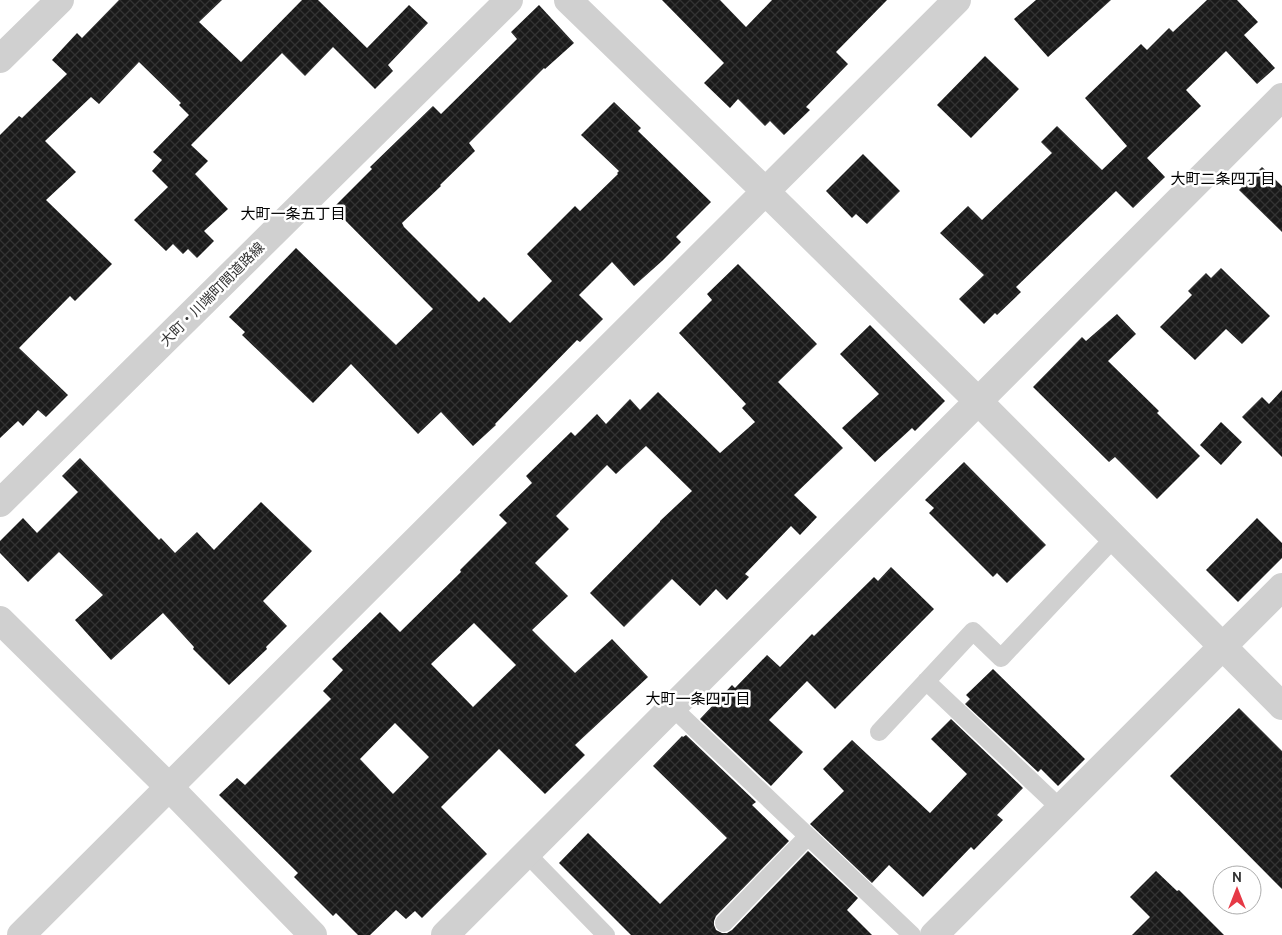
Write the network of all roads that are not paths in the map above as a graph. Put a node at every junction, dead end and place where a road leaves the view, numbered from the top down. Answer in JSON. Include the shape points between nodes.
{"nodes":[{"id":1,"x":60,"y":0,"type":"edge"},
{"id":2,"x":509,"y":0,"type":"edge"},
{"id":3,"x":568,"y":0,"type":"edge"},
{"id":4,"x":958,"y":0,"type":"edge"},
{"id":5,"x":0,"y":59,"type":"edge"},
{"id":6,"x":1282,"y":98,"type":"edge"},
{"id":7,"x":765,"y":191,"type":"junction"},
{"id":8,"x":978,"y":401,"type":"junction"},
{"id":9,"x":0,"y":503,"type":"edge"},
{"id":10,"x":1114,"y":538,"type":"junction"},
{"id":11,"x":1282,"y":587,"type":"edge"},
{"id":12,"x":0,"y":620,"type":"edge"},
{"id":13,"x":1223,"y":646,"type":"junction"},
{"id":14,"x":926,"y":681,"type":"junction"},
{"id":15,"x":1282,"y":706,"type":"edge"},
{"id":16,"x":672,"y":707,"type":"junction"},
{"id":17,"x":879,"y":732,"type":"dead end"},
{"id":18,"x":169,"y":787,"type":"junction"},
{"id":19,"x":1060,"y":808,"type":"junction"},
{"id":20,"x":808,"y":836,"type":"junction"},
{"id":21,"x":526,"y":853,"type":"junction"},
{"id":22,"x":724,"y":922,"type":"dead end"},
{"id":23,"x":21,"y":935,"type":"edge"},
{"id":24,"x":313,"y":935,"type":"edge"},
{"id":25,"x":445,"y":935,"type":"edge"},
{"id":26,"x":606,"y":935,"type":"edge"},
{"id":27,"x":912,"y":935,"type":"edge"},
{"id":28,"x":934,"y":935,"type":"edge"}],
"edges":[{"from":1,"to":5,"type":"street"},
{"from":2,"to":9,"type":"street","name":"大町・川端町間道路線"},
{"from":3,"to":7,"type":"street"},
{"from":4,"to":7,"type":"street"},
{"from":6,"to":8,"type":"street"},
{"from":7,"to":8,"type":"street"},
{"from":7,"to":18,"type":"street"},
{"from":8,"to":10,"type":"street"},
{"from":8,"to":16,"type":"street"},
{"from":10,"to":13,"type":"street"},
{"from":10,"to":14,"type":"lane","via":[[1001,658],[973,631]]},
{"from":11,"to":13,"type":"street"},
{"from":12,"to":18,"type":"street"},
{"from":13,"to":15,"type":"street"},
{"from":13,"to":19,"type":"street"},
{"from":14,"to":17,"type":"lane"},
{"from":14,"to":19,"type":"lane"},
{"from":16,"to":20,"type":"lane"},
{"from":16,"to":21,"type":"street"},
{"from":18,"to":23,"type":"street"},
{"from":18,"to":24,"type":"street"},
{"from":19,"to":28,"type":"street"},
{"from":20,"to":22,"type":"lane"},
{"from":20,"to":27,"type":"lane"},
{"from":21,"to":25,"type":"street"},
{"from":21,"to":26,"type":"lane"}]}
